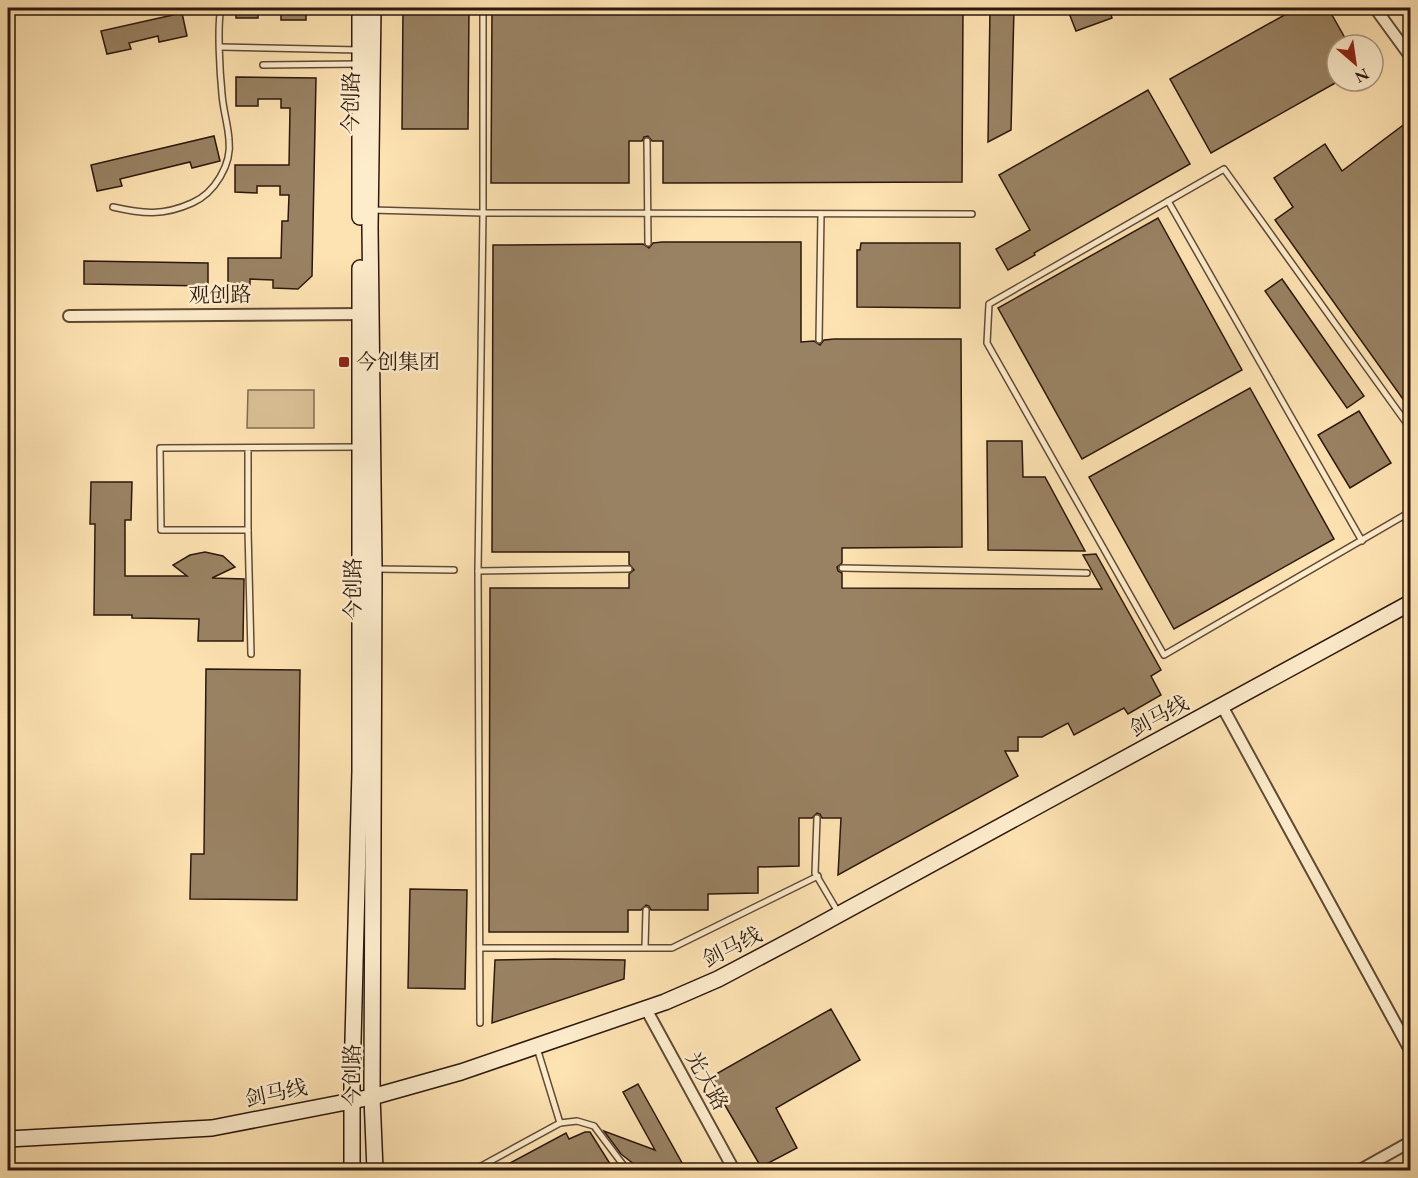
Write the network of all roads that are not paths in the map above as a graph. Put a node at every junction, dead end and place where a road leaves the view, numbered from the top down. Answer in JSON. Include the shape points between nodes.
{"nodes":[{"id":1,"x":221,"y":8,"type":"edge"},
{"id":2,"x":360,"y":8,"type":"edge"},
{"id":3,"x":373,"y":8,"type":"edge"},
{"id":4,"x":483,"y":8,"type":"edge"},
{"id":5,"x":1375,"y":8,"type":"edge"},
{"id":6,"x":221,"y":47,"type":"junction"},
{"id":7,"x":1410,"y":56,"type":"edge"},
{"id":8,"x":360,"y":57,"type":"junction"},
{"id":9,"x":263,"y":65,"type":"dead end"},
{"id":10,"x":647,"y":141,"type":"dead end"},
{"id":11,"x":1168,"y":201,"type":"junction"},
{"id":12,"x":113,"y":207,"type":"dead end"},
{"id":13,"x":365,"y":210,"type":"junction"},
{"id":14,"x":483,"y":213,"type":"junction"},
{"id":15,"x":648,"y":213,"type":"junction"},
{"id":16,"x":821,"y":214,"type":"junction"},
{"id":17,"x":972,"y":214,"type":"dead end"},
{"id":18,"x":648,"y":243,"type":"dead end"},
{"id":19,"x":365,"y":314,"type":"junction"},
{"id":20,"x":69,"y":316,"type":"dead end"},
{"id":21,"x":819,"y":340,"type":"dead end"},
{"id":22,"x":1410,"y":428,"type":"edge"},
{"id":23,"x":359,"y":447,"type":"junction"},
{"id":24,"x":248,"y":449,"type":"junction"},
{"id":25,"x":1410,"y":512,"type":"edge"},
{"id":26,"x":1404,"y":516,"type":"junction"},
{"id":27,"x":1410,"y":528,"type":"edge"},
{"id":28,"x":248,"y":530,"type":"junction"},
{"id":29,"x":1362,"y":541,"type":"junction"},
{"id":30,"x":842,"y":568,"type":"dead end"},
{"id":31,"x":374,"y":569,"type":"junction"},
{"id":32,"x":629,"y":569,"type":"dead end"},
{"id":33,"x":454,"y":570,"type":"dead end"},
{"id":34,"x":478,"y":571,"type":"junction"},
{"id":35,"x":1087,"y":573,"type":"dead end"},
{"id":36,"x":1410,"y":603,"type":"edge"},
{"id":37,"x":251,"y":654,"type":"dead end"},
{"id":38,"x":1222,"y":706,"type":"junction"},
{"id":39,"x":817,"y":818,"type":"dead end"},
{"id":40,"x":818,"y":876,"type":"junction"},
{"id":41,"x":646,"y":910,"type":"dead end"},
{"id":42,"x":839,"y":914,"type":"junction"},
{"id":43,"x":645,"y":947,"type":"junction"},
{"id":44,"x":480,"y":948,"type":"junction"},
{"id":45,"x":646,"y":1009,"type":"junction"},
{"id":46,"x":480,"y":1023,"type":"dead end"},
{"id":47,"x":537,"y":1046,"type":"junction"},
{"id":48,"x":1410,"y":1050,"type":"edge"},
{"id":49,"x":372,"y":1097,"type":"junction"},
{"id":50,"x":352,"y":1099,"type":"junction"},
{"id":51,"x":560,"y":1123,"type":"junction"},
{"id":52,"x":8,"y":1139,"type":"edge"},
{"id":53,"x":1410,"y":1142,"type":"edge"},
{"id":54,"x":352,"y":1170,"type":"edge"},
{"id":55,"x":375,"y":1170,"type":"edge"},
{"id":56,"x":474,"y":1170,"type":"edge"},
{"id":57,"x":627,"y":1170,"type":"edge"},
{"id":58,"x":734,"y":1170,"type":"edge"},
{"id":59,"x":1360,"y":1170,"type":"edge"}],
"edges":[{"from":1,"to":6,"type":"lane"},
{"from":2,"to":8,"type":"main road","name":"今创路"},
{"from":3,"to":13,"type":"main road","name":"今创路"},
{"from":4,"to":14,"type":"lane"},
{"from":5,"to":7,"type":"street"},
{"from":6,"to":8,"type":"lane"},
{"from":6,"to":12,"type":"lane","via":[[222,94],[230,142],[226,165],[215,184],[199,200],[175,211],[142,214]]},
{"from":8,"to":9,"type":"lane"},
{"from":8,"to":13,"type":"main road","name":"今创路"},
{"from":10,"to":15,"type":"lane"},
{"from":11,"to":22,"type":"lane","via":[[1224,169]]},
{"from":11,"to":29,"type":"lane"},
{"from":11,"to":29,"type":"lane","via":[[989,304],[987,344],[1158,644],[1164,654]]},
{"from":13,"to":14,"type":"lane"},
{"from":13,"to":19,"type":"main road","name":"今创路"},
{"from":14,"to":15,"type":"lane"},
{"from":14,"to":34,"type":"lane"},
{"from":15,"to":16,"type":"lane"},
{"from":15,"to":18,"type":"lane"},
{"from":16,"to":17,"type":"lane"},
{"from":16,"to":21,"type":"lane"},
{"from":19,"to":20,"type":"street","name":"观创路"},
{"from":19,"to":23,"type":"main road","name":"今创路"},
{"from":19,"to":31,"type":"main road","name":"今创路"},
{"from":23,"to":24,"type":"lane"},
{"from":23,"to":50,"type":"main road","name":"今创路","via":[[360,771]]},
{"from":24,"to":28,"type":"lane"},
{"from":24,"to":28,"type":"lane","via":[[160,448],[161,530]]},
{"from":25,"to":26,"type":"lane"},
{"from":26,"to":27,"type":"lane"},
{"from":26,"to":29,"type":"lane"},
{"from":28,"to":37,"type":"lane"},
{"from":30,"to":35,"type":"lane"},
{"from":31,"to":33,"type":"lane"},
{"from":31,"to":49,"type":"main road","name":"今创路"},
{"from":32,"to":34,"type":"lane"},
{"from":34,"to":44,"type":"lane"},
{"from":36,"to":38,"type":"main road","name":"剑马线"},
{"from":38,"to":42,"type":"main road","name":"剑马线"},
{"from":38,"to":48,"type":"street"},
{"from":39,"to":40,"type":"lane"},
{"from":40,"to":42,"type":"lane"},
{"from":40,"to":43,"type":"lane","via":[[672,948]]},
{"from":41,"to":43,"type":"lane"},
{"from":42,"to":45,"type":"main road","name":"剑马线","via":[[718,979]]},
{"from":43,"to":44,"type":"lane"},
{"from":44,"to":46,"type":"lane"},
{"from":45,"to":47,"type":"main road","name":"剑马线"},
{"from":45,"to":58,"type":"street","name":"光大路"},
{"from":47,"to":49,"type":"main road","name":"剑马线"},
{"from":47,"to":51,"type":"lane"},
{"from":49,"to":50,"type":"main road","name":"剑马线"},
{"from":49,"to":55,"type":"main road","name":"今创路"},
{"from":50,"to":52,"type":"main road","name":"剑马线","via":[[212,1128]]},
{"from":50,"to":54,"type":"main road","name":"今创路"},
{"from":51,"to":56,"type":"lane"},
{"from":51,"to":57,"type":"lane","via":[[577,1121],[594,1126]]},
{"from":53,"to":59,"type":"street"}]}
